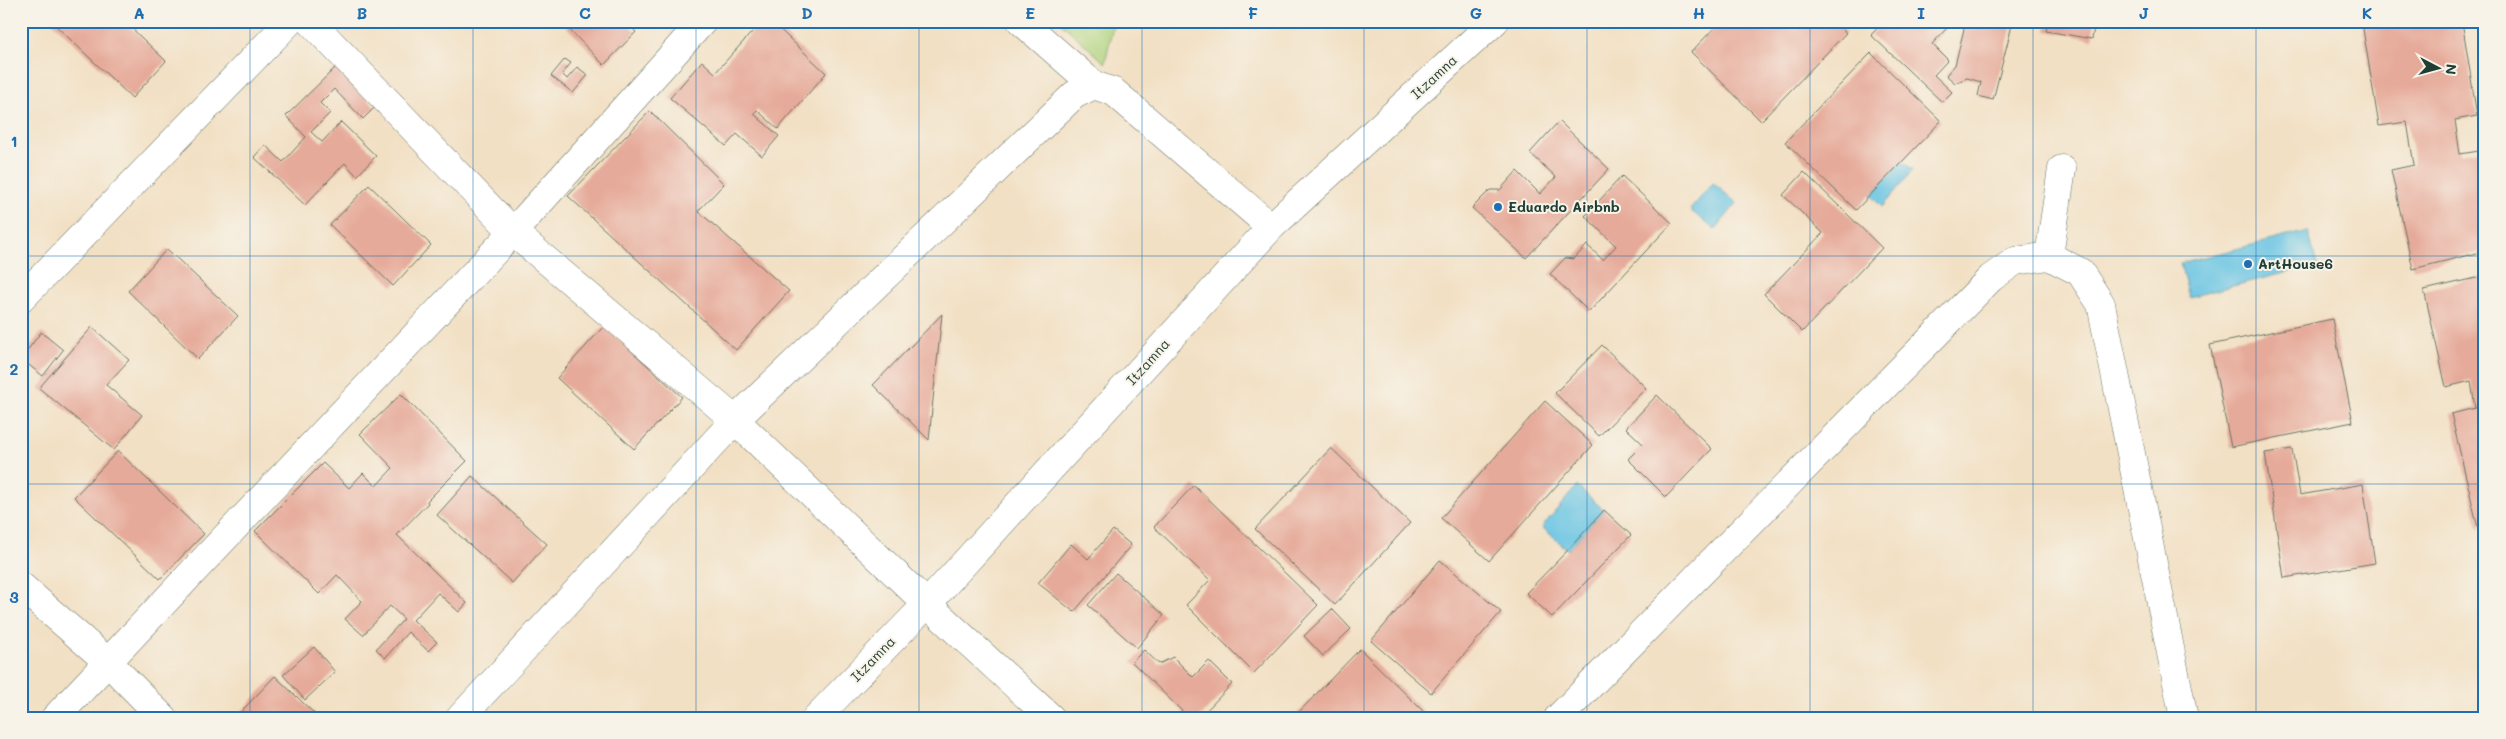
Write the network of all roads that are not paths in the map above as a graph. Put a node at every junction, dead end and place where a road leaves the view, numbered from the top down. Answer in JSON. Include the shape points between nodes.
{"nodes":[{"id":1,"x":290,"y":21,"type":"edge"},
{"id":2,"x":310,"y":21,"type":"edge"},
{"id":3,"x":703,"y":21,"type":"edge"},
{"id":4,"x":1021,"y":21,"type":"edge"},
{"id":5,"x":1495,"y":21,"type":"edge"},
{"id":6,"x":1094,"y":84,"type":"junction"},
{"id":7,"x":2062,"y":169,"type":"dead end"},
{"id":8,"x":1271,"y":227,"type":"junction"},
{"id":9,"x":513,"y":232,"type":"junction"},
{"id":10,"x":2049,"y":256,"type":"junction"},
{"id":11,"x":21,"y":299,"type":"edge"},
{"id":12,"x":735,"y":420,"type":"junction"},
{"id":13,"x":21,"y":586,"type":"edge"},
{"id":14,"x":927,"y":604,"type":"junction"},
{"id":15,"x":107,"y":661,"type":"junction"},
{"id":16,"x":55,"y":718,"type":"edge"},
{"id":17,"x":162,"y":718,"type":"edge"},
{"id":18,"x":460,"y":718,"type":"edge"},
{"id":19,"x":816,"y":718,"type":"edge"},
{"id":20,"x":1051,"y":718,"type":"edge"},
{"id":21,"x":1558,"y":718,"type":"edge"},
{"id":22,"x":2184,"y":718,"type":"edge"}],
"edges":[{"from":1,"to":11,"type":"street"},
{"from":2,"to":9,"type":"street"},
{"from":3,"to":9,"type":"street"},
{"from":4,"to":6,"type":"street"},
{"from":5,"to":8,"type":"street","name":"Itzamna"},
{"from":6,"to":8,"type":"street","via":[[1114,92]]},
{"from":6,"to":12,"type":"street","via":[[1074,95]]},
{"from":7,"to":10,"type":"street"},
{"from":8,"to":14,"type":"street","name":"Itzamna"},
{"from":9,"to":12,"type":"street"},
{"from":9,"to":15,"type":"street"},
{"from":10,"to":21,"type":"street","via":[[2015,261],[1991,278]]},
{"from":10,"to":22,"type":"street","via":[[2080,272],[2101,304]]},
{"from":12,"to":14,"type":"street"},
{"from":12,"to":18,"type":"street"},
{"from":13,"to":15,"type":"street"},
{"from":14,"to":19,"type":"street","name":"Itzamna"},
{"from":14,"to":20,"type":"street"},
{"from":15,"to":16,"type":"street"},
{"from":15,"to":17,"type":"street"}]}
